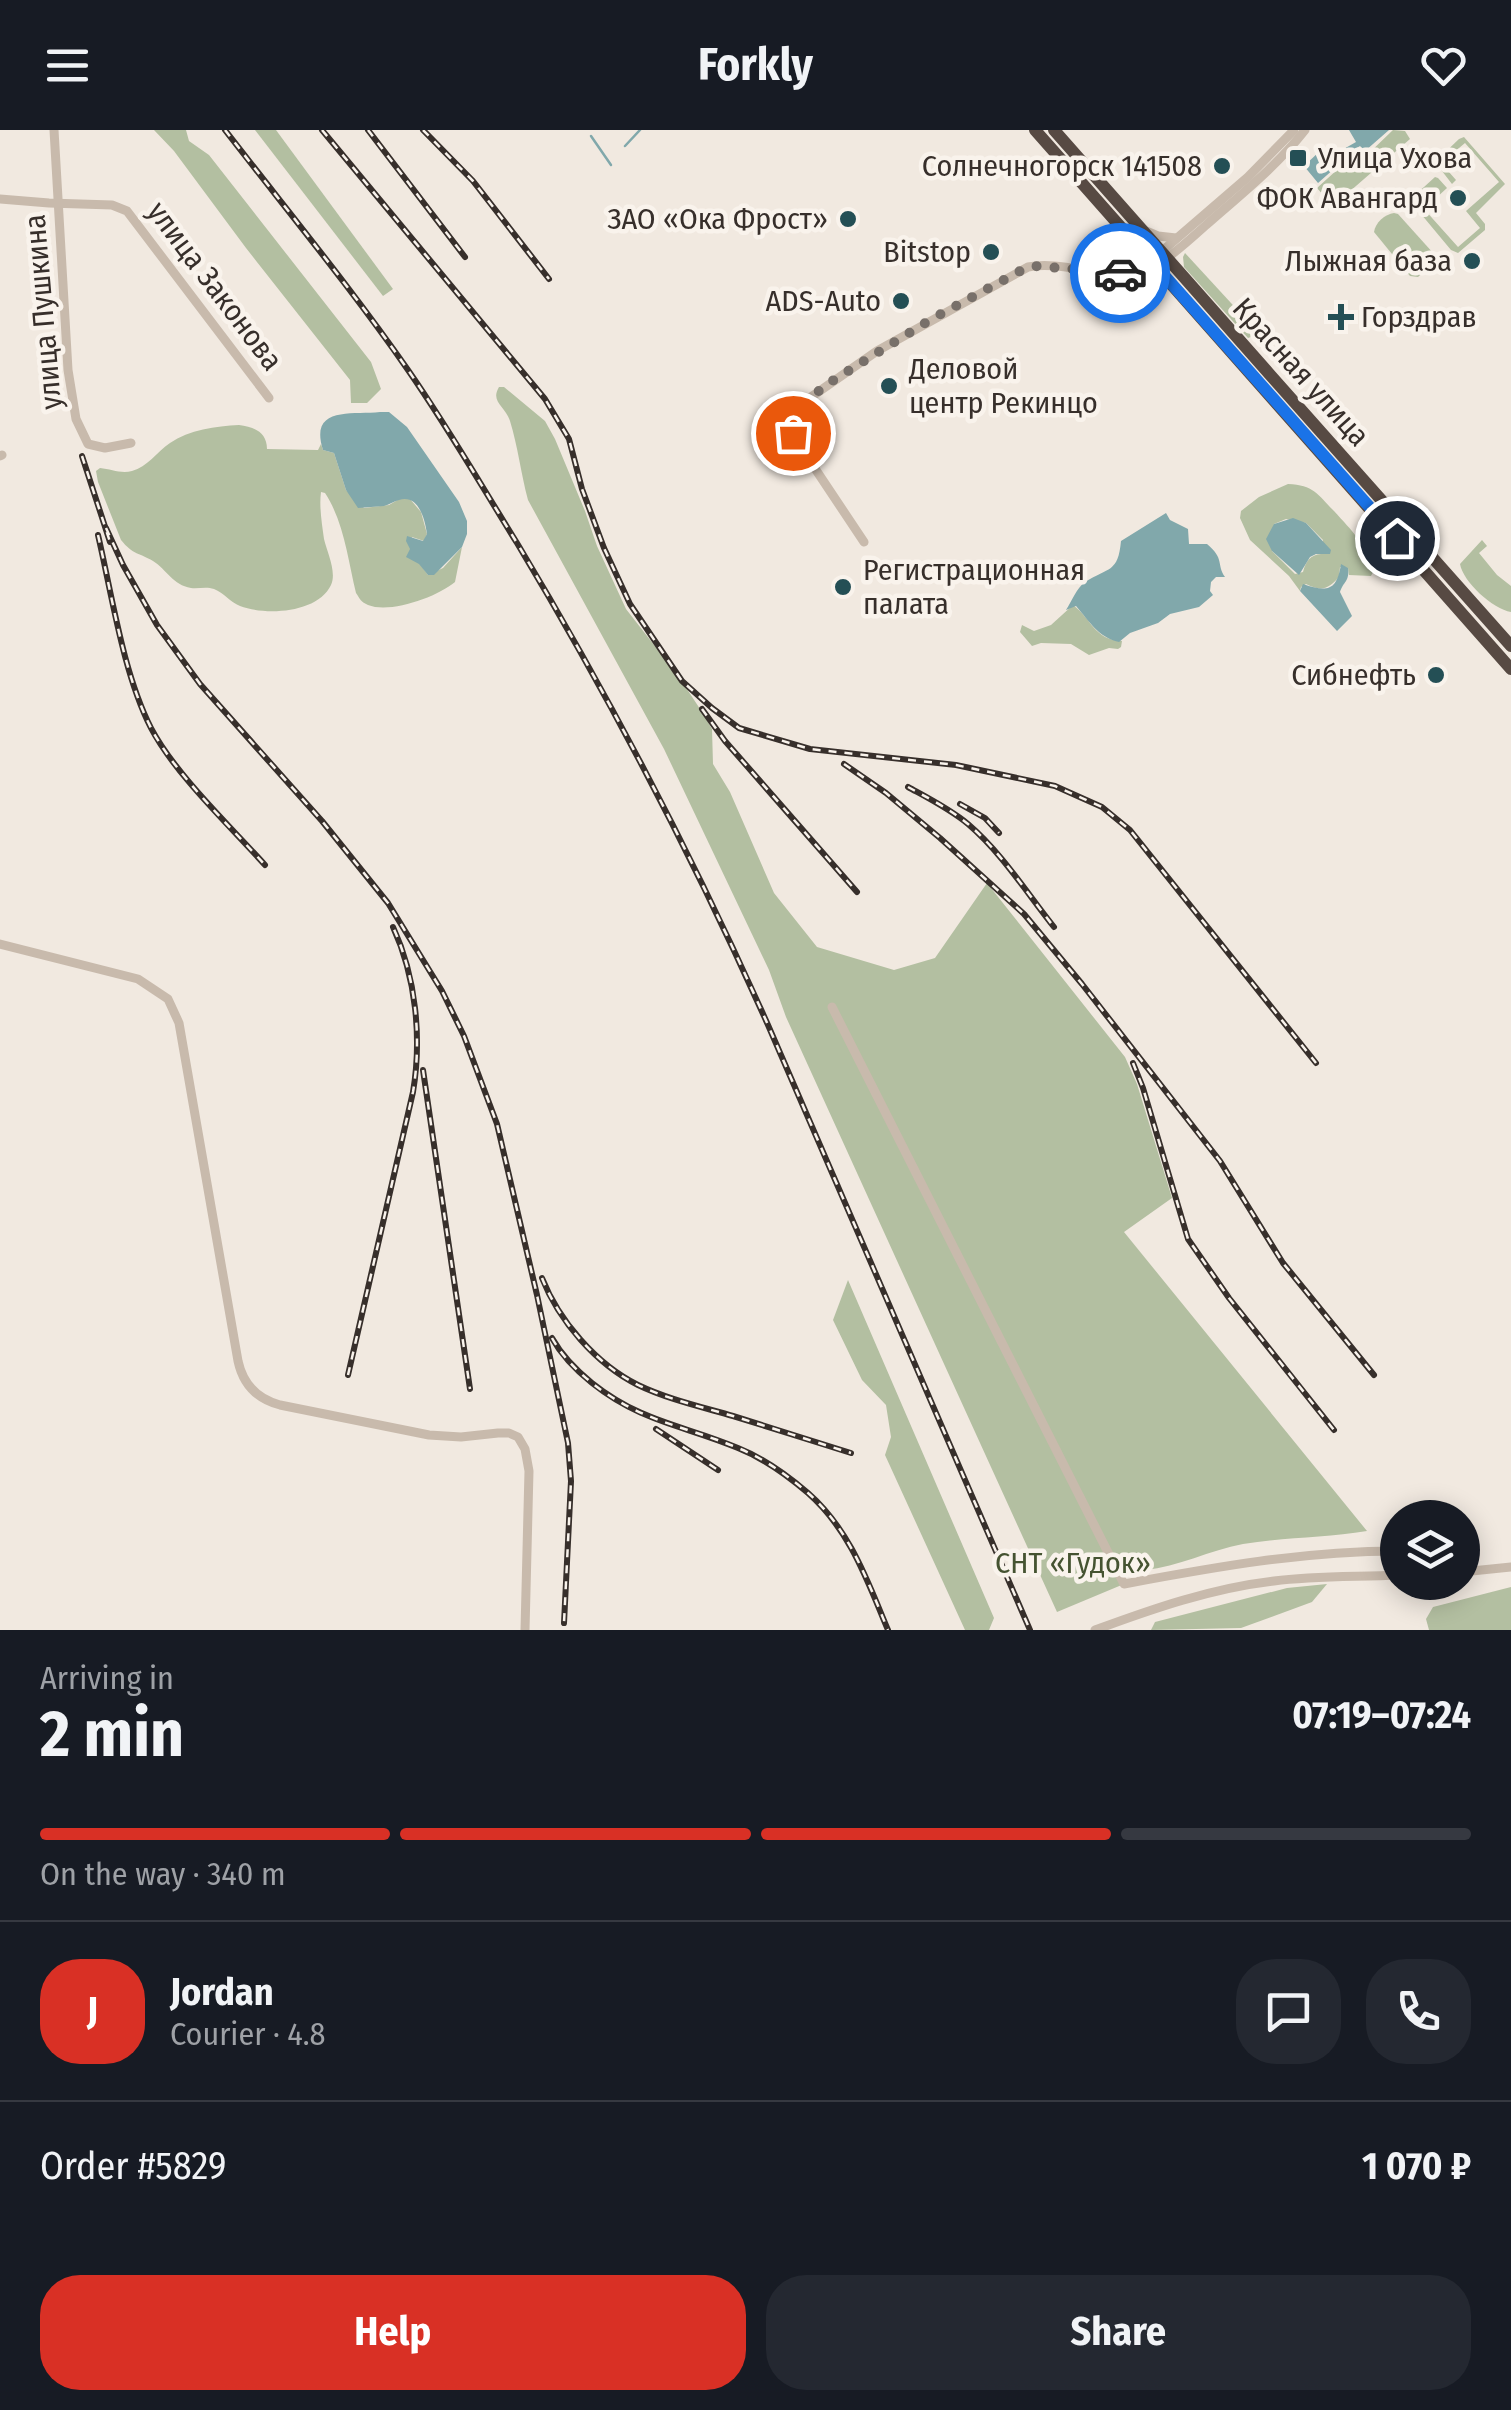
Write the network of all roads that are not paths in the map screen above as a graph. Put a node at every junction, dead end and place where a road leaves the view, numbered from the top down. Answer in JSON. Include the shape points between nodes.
{"nodes":[{"id":1,"x":54,"y":130,"type":"edge"},
{"id":2,"x":1035,"y":130,"type":"edge"},
{"id":3,"x":1054,"y":130,"type":"edge"},
{"id":4,"x":1294,"y":130,"type":"edge"},
{"id":5,"x":1305,"y":130,"type":"edge"},
{"id":6,"x":0,"y":199,"type":"edge"},
{"id":7,"x":60,"y":203,"type":"junction"},
{"id":8,"x":1138,"y":226,"type":"junction"},
{"id":9,"x":1179,"y":242,"type":"junction"},
{"id":10,"x":1161,"y":258,"type":"junction"},
{"id":11,"x":1182,"y":276,"type":"junction"},
{"id":12,"x":268,"y":398,"type":"dead end"},
{"id":13,"x":131,"y":443,"type":"dead end"},
{"id":14,"x":864,"y":542,"type":"dead end"},
{"id":15,"x":1511,"y":646,"type":"edge"},
{"id":16,"x":1511,"y":669,"type":"edge"},
{"id":17,"x":0,"y":944,"type":"edge"},
{"id":18,"x":832,"y":1008,"type":"dead end"},
{"id":19,"x":1380,"y":1552,"type":"edge"},
{"id":20,"x":1511,"y":1567,"type":"edge"},
{"id":21,"x":1480,"y":1570,"type":"edge"},
{"id":22,"x":1380,"y":1576,"type":"edge"},
{"id":23,"x":525,"y":1630,"type":"edge"},
{"id":24,"x":1094,"y":1630,"type":"edge"}],
"edges":[{"from":1,"to":7,"type":"street","name":"улица Пушкина"},
{"from":2,"to":10,"type":"highway","name":"Красная улица"},
{"from":3,"to":8,"type":"highway","name":"Красная улица"},
{"from":4,"to":9,"type":"street"},
{"from":5,"to":9,"type":"street","via":[[1270,170]]},
{"from":6,"to":7,"type":"street","name":"улица Законова"},
{"from":7,"to":12,"type":"street","name":"улица Законова","via":[[127,211]]},
{"from":7,"to":13,"type":"street","name":"улица Пушкина","via":[[64,334],[76,419],[88,444]]},
{"from":8,"to":9,"type":"street"},
{"from":8,"to":10,"type":"highway","name":"Красная улица"},
{"from":9,"to":10,"type":"street"},
{"from":9,"to":11,"type":"street"},
{"from":10,"to":11,"type":"highway","name":"Красная улица"},
{"from":10,"to":14,"type":"street","via":[[1138,273],[1028,267],[877,352],[801,404],[792,416],[796,440]]},
{"from":10,"to":16,"type":"highway","name":"Красная улица"},
{"from":11,"to":15,"type":"highway","name":"Красная улица"},
{"from":17,"to":23,"type":"street","via":[[138,979],[168,999],[179,1022],[238,1361],[242,1378],[260,1398],[429,1435],[518,1437],[529,1472]]},
{"from":18,"to":19,"type":"street","via":[[1124,1584],[1251,1561]]},
{"from":20,"to":21,"type":"street"},
{"from":22,"to":24,"type":"street","via":[[1227,1589]]}]}
